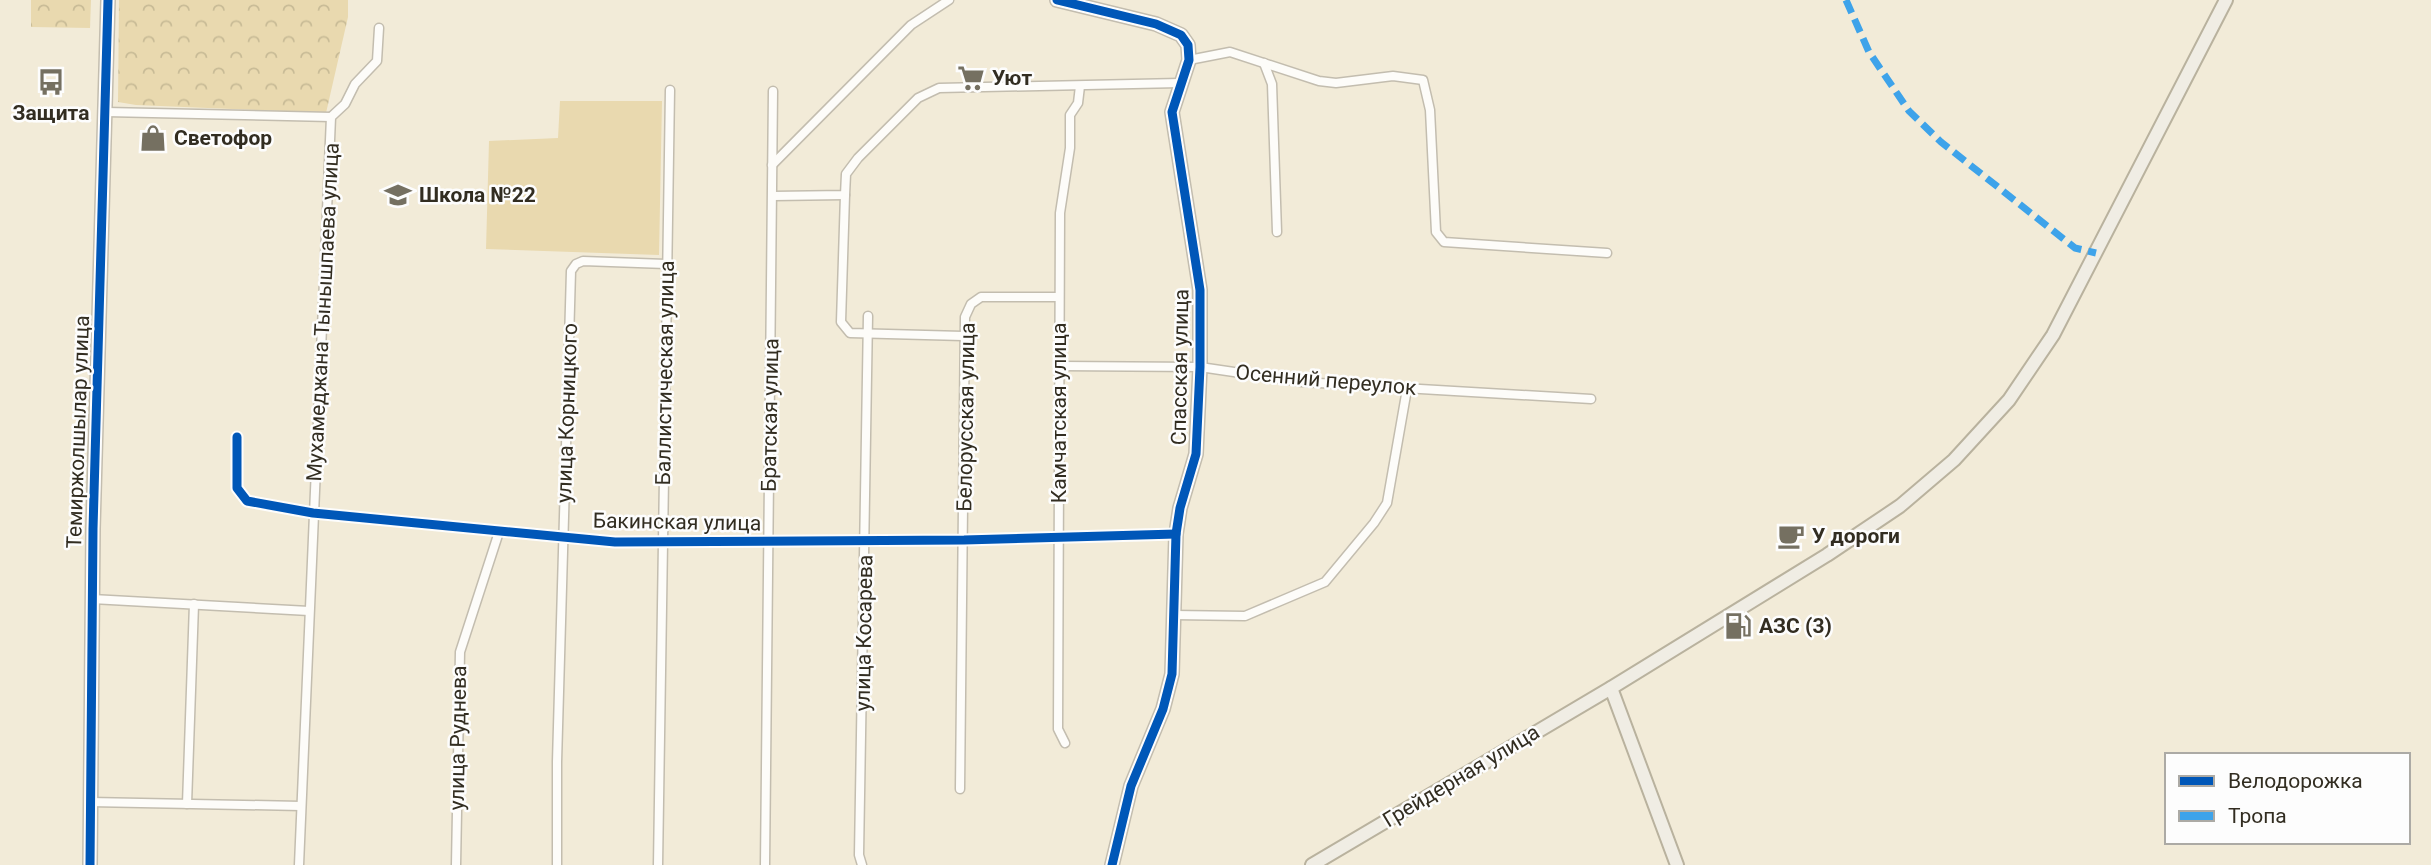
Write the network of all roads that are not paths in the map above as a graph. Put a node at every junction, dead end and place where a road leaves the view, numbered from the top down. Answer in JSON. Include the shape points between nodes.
{"nodes":[{"id":1,"x":108,"y":0,"type":"edge"},
{"id":2,"x":948,"y":0,"type":"edge"},
{"id":3,"x":1057,"y":0,"type":"edge"},
{"id":4,"x":2226,"y":0,"type":"edge"},
{"id":5,"x":379,"y":28,"type":"dead end"},
{"id":6,"x":1189,"y":60,"type":"junction"},
{"id":7,"x":1264,"y":63,"type":"junction"},
{"id":8,"x":1180,"y":83,"type":"junction"},
{"id":9,"x":1080,"y":86,"type":"junction"},
{"id":10,"x":670,"y":90,"type":"dead end"},
{"id":11,"x":773,"y":92,"type":"dead end"},
{"id":12,"x":106,"y":112,"type":"junction"},
{"id":13,"x":331,"y":117,"type":"junction"},
{"id":14,"x":772,"y":165,"type":"junction"},
{"id":15,"x":845,"y":195,"type":"junction"},
{"id":16,"x":774,"y":196,"type":"junction"},
{"id":17,"x":1277,"y":232,"type":"dead end"},
{"id":18,"x":1607,"y":253,"type":"dead end"},
{"id":19,"x":666,"y":264,"type":"junction"},
{"id":20,"x":1059,"y":298,"type":"junction"},
{"id":21,"x":868,"y":316,"type":"dead end"},
{"id":22,"x":868,"y":334,"type":"junction"},
{"id":23,"x":963,"y":336,"type":"junction"},
{"id":24,"x":1060,"y":366,"type":"junction"},
{"id":25,"x":1200,"y":367,"type":"junction"},
{"id":26,"x":1407,"y":388,"type":"junction"},
{"id":27,"x":1591,"y":400,"type":"dead end"},
{"id":28,"x":237,"y":437,"type":"dead end"},
{"id":29,"x":313,"y":513,"type":"junction"},
{"id":30,"x":499,"y":532,"type":"junction"},
{"id":31,"x":1176,"y":534,"type":"junction"},
{"id":32,"x":564,"y":537,"type":"junction"},
{"id":33,"x":1058,"y":537,"type":"junction"},
{"id":34,"x":866,"y":540,"type":"junction"},
{"id":35,"x":964,"y":540,"type":"junction"},
{"id":36,"x":768,"y":541,"type":"junction"},
{"id":37,"x":663,"y":542,"type":"junction"},
{"id":38,"x":92,"y":599,"type":"junction"},
{"id":39,"x":194,"y":604,"type":"junction"},
{"id":40,"x":309,"y":611,"type":"junction"},
{"id":41,"x":1174,"y":615,"type":"junction"},
{"id":42,"x":1611,"y":688,"type":"junction"},
{"id":43,"x":1065,"y":743,"type":"dead end"},
{"id":44,"x":960,"y":789,"type":"dead end"},
{"id":45,"x":90,"y":802,"type":"junction"},
{"id":46,"x":187,"y":804,"type":"junction"},
{"id":47,"x":301,"y":806,"type":"junction"},
{"id":48,"x":90,"y":865,"type":"edge"},
{"id":49,"x":299,"y":865,"type":"edge"},
{"id":50,"x":456,"y":865,"type":"edge"},
{"id":51,"x":557,"y":865,"type":"edge"},
{"id":52,"x":658,"y":865,"type":"edge"},
{"id":53,"x":765,"y":865,"type":"edge"},
{"id":54,"x":862,"y":865,"type":"edge"},
{"id":55,"x":1112,"y":865,"type":"edge"},
{"id":56,"x":1312,"y":865,"type":"edge"},
{"id":57,"x":1677,"y":865,"type":"edge"}],
"edges":[{"from":1,"to":12,"type":"street","name":"Темиржолшылар улица"},
{"from":2,"to":14,"type":"street","via":[[911,25]]},
{"from":3,"to":6,"type":"street","via":[[1169,29],[1188,45]]},
{"from":4,"to":42,"type":"main road","name":"Грейдерная улица","via":[[2053,335],[2009,400],[1954,460],[1891,512]]},
{"from":5,"to":13,"type":"street","name":"Мухамеджана Тынышпаева улица","via":[[377,61]]},
{"from":6,"to":7,"type":"street","via":[[1230,52]]},
{"from":6,"to":8,"type":"street","name":"Спасская улица"},
{"from":7,"to":17,"type":"street","via":[[1272,84]]},
{"from":7,"to":18,"type":"street","via":[[1336,83],[1393,76],[1423,80],[1430,110],[1436,232],[1444,242]]},
{"from":8,"to":9,"type":"street"},
{"from":8,"to":25,"type":"street","name":"Спасская улица","via":[[1172,112],[1200,290]]},
{"from":9,"to":15,"type":"street","via":[[939,88],[918,98],[858,158],[846,174]]},
{"from":9,"to":20,"type":"street","name":"Камчатская улица","via":[[1079,103],[1070,115],[1060,213]]},
{"from":10,"to":19,"type":"street","name":"Баллистическая улица"},
{"from":11,"to":14,"type":"street","name":"Братская улица"},
{"from":12,"to":13,"type":"street"},
{"from":12,"to":38,"type":"street","name":"Темиржолшылар улица"},
{"from":13,"to":29,"type":"street","name":"Мухамеджана Тынышпаева улица"},
{"from":14,"to":16,"type":"street","name":"Братская улица"},
{"from":15,"to":16,"type":"street"},
{"from":15,"to":22,"type":"street","via":[[841,322],[850,333]]},
{"from":16,"to":36,"type":"street","name":"Братская улица"},
{"from":19,"to":32,"type":"street","name":"улица Корницкого","via":[[583,261],[571,271]]},
{"from":19,"to":37,"type":"street","name":"Баллистическая улица"},
{"from":20,"to":23,"type":"street","name":"Белорусская улица","via":[[981,297],[965,317]]},
{"from":20,"to":24,"type":"street","name":"Камчатская улица"},
{"from":21,"to":22,"type":"street","name":"улица Косарева"},
{"from":22,"to":23,"type":"street"},
{"from":22,"to":34,"type":"street","name":"улица Косарева"},
{"from":23,"to":35,"type":"street","name":"Белорусская улица"},
{"from":24,"to":25,"type":"street","name":"Осенний переулок"},
{"from":24,"to":33,"type":"street","name":"Камчатская улица"},
{"from":25,"to":26,"type":"street","name":"Осенний переулок","via":[[1302,382]]},
{"from":25,"to":31,"type":"street","name":"Спасская улица","via":[[1196,454]]},
{"from":26,"to":27,"type":"street","name":"Осенний переулок"},
{"from":26,"to":41,"type":"street","via":[[1387,503],[1325,582],[1245,616]]},
{"from":28,"to":29,"type":"street","name":"Бакинская улица","via":[[237,488],[247,501]]},
{"from":29,"to":30,"type":"street","name":"Бакинская улица"},
{"from":29,"to":40,"type":"street","name":"Мухамеджана Тынышпаева улица"},
{"from":30,"to":32,"type":"street","name":"Бакинская улица"},
{"from":30,"to":50,"type":"street","name":"улица Руднева","via":[[460,652]]},
{"from":31,"to":33,"type":"street","name":"Бакинская улица"},
{"from":31,"to":41,"type":"street","name":"Спасская улица"},
{"from":32,"to":37,"type":"street","name":"Бакинская улица"},
{"from":32,"to":51,"type":"street","name":"улица Корницкого"},
{"from":33,"to":35,"type":"street","name":"Бакинская улица"},
{"from":33,"to":43,"type":"street","name":"Камчатская улица","via":[[1058,729]]},
{"from":34,"to":35,"type":"street","name":"Бакинская улица"},
{"from":34,"to":36,"type":"street","name":"Бакинская улица"},
{"from":34,"to":54,"type":"street","name":"улица Косарева"},
{"from":35,"to":44,"type":"street","name":"Белорусская улица"},
{"from":36,"to":37,"type":"street","name":"Бакинская улица"},
{"from":36,"to":53,"type":"street","name":"Братская улица"},
{"from":37,"to":52,"type":"street","name":"Баллистическая улица"},
{"from":38,"to":39,"type":"street"},
{"from":38,"to":45,"type":"street","name":"Темиржолшылар улица"},
{"from":39,"to":40,"type":"street"},
{"from":39,"to":46,"type":"street"},
{"from":40,"to":47,"type":"street","name":"Мухамеджана Тынышпаева улица"},
{"from":41,"to":55,"type":"street","name":"Спасская улица","via":[[1172,674],[1163,709],[1131,786]]},
{"from":42,"to":56,"type":"main road","name":"Грейдерная улица"},
{"from":42,"to":57,"type":"main road"},
{"from":45,"to":46,"type":"street"},
{"from":45,"to":48,"type":"street","name":"Темиржолшылар улица"},
{"from":46,"to":47,"type":"street"},
{"from":47,"to":49,"type":"street","name":"Мухамеджана Тынышпаева улица"}]}
